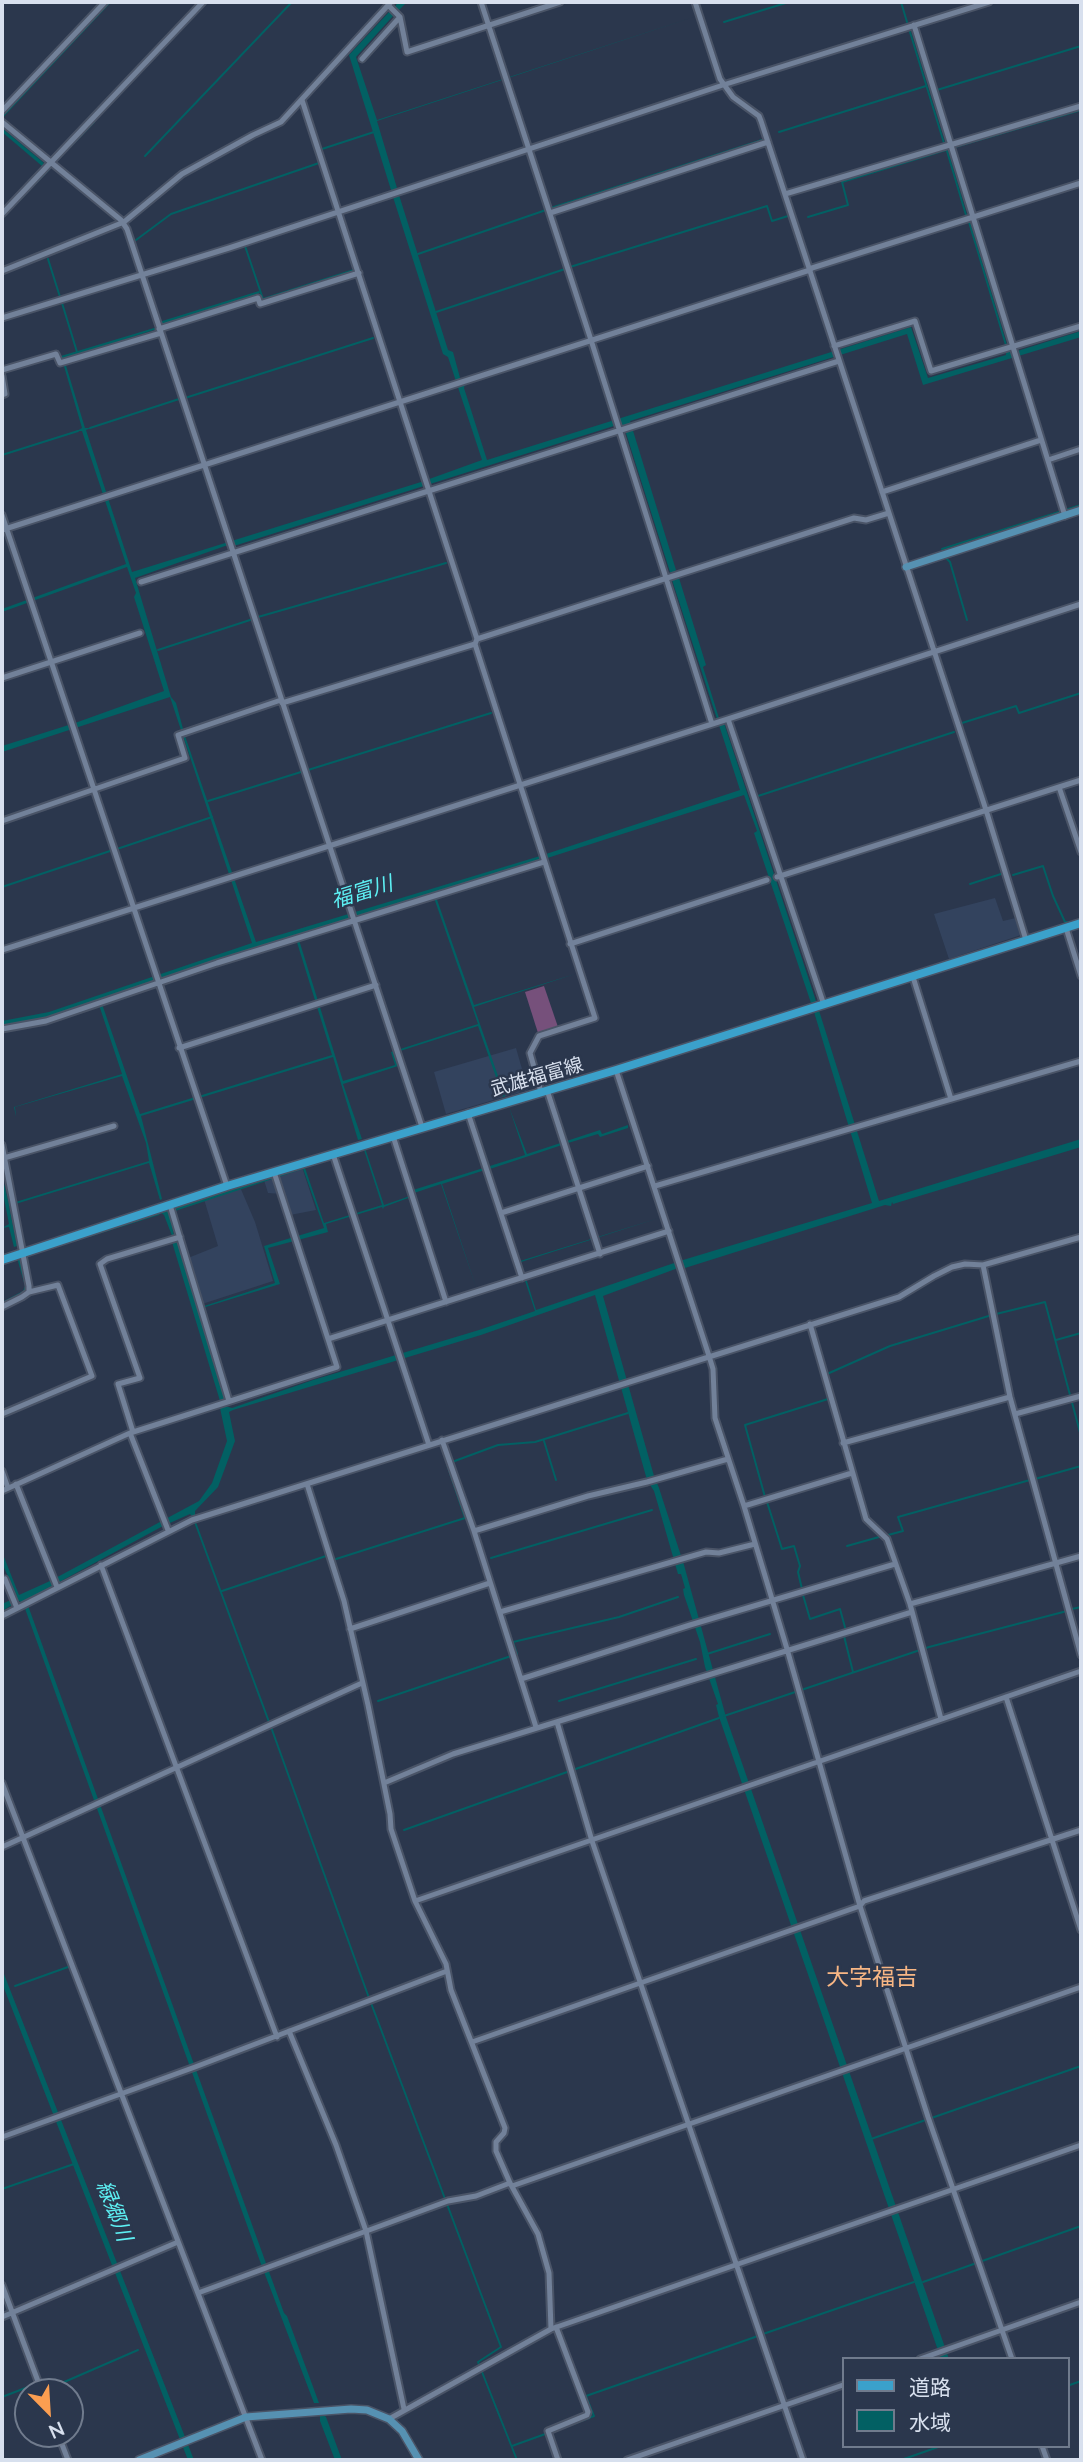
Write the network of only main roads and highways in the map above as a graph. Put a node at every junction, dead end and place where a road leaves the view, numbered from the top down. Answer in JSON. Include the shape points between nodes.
{"nodes":[{"id":1,"x":1081,"y":923,"type":"edge"},
{"id":2,"x":2,"y":1260,"type":"edge"}],
"edges":[{"from":1,"to":2,"type":"main road","name":"武雄福富線","via":[[334,1157],[227,1186]]}]}
